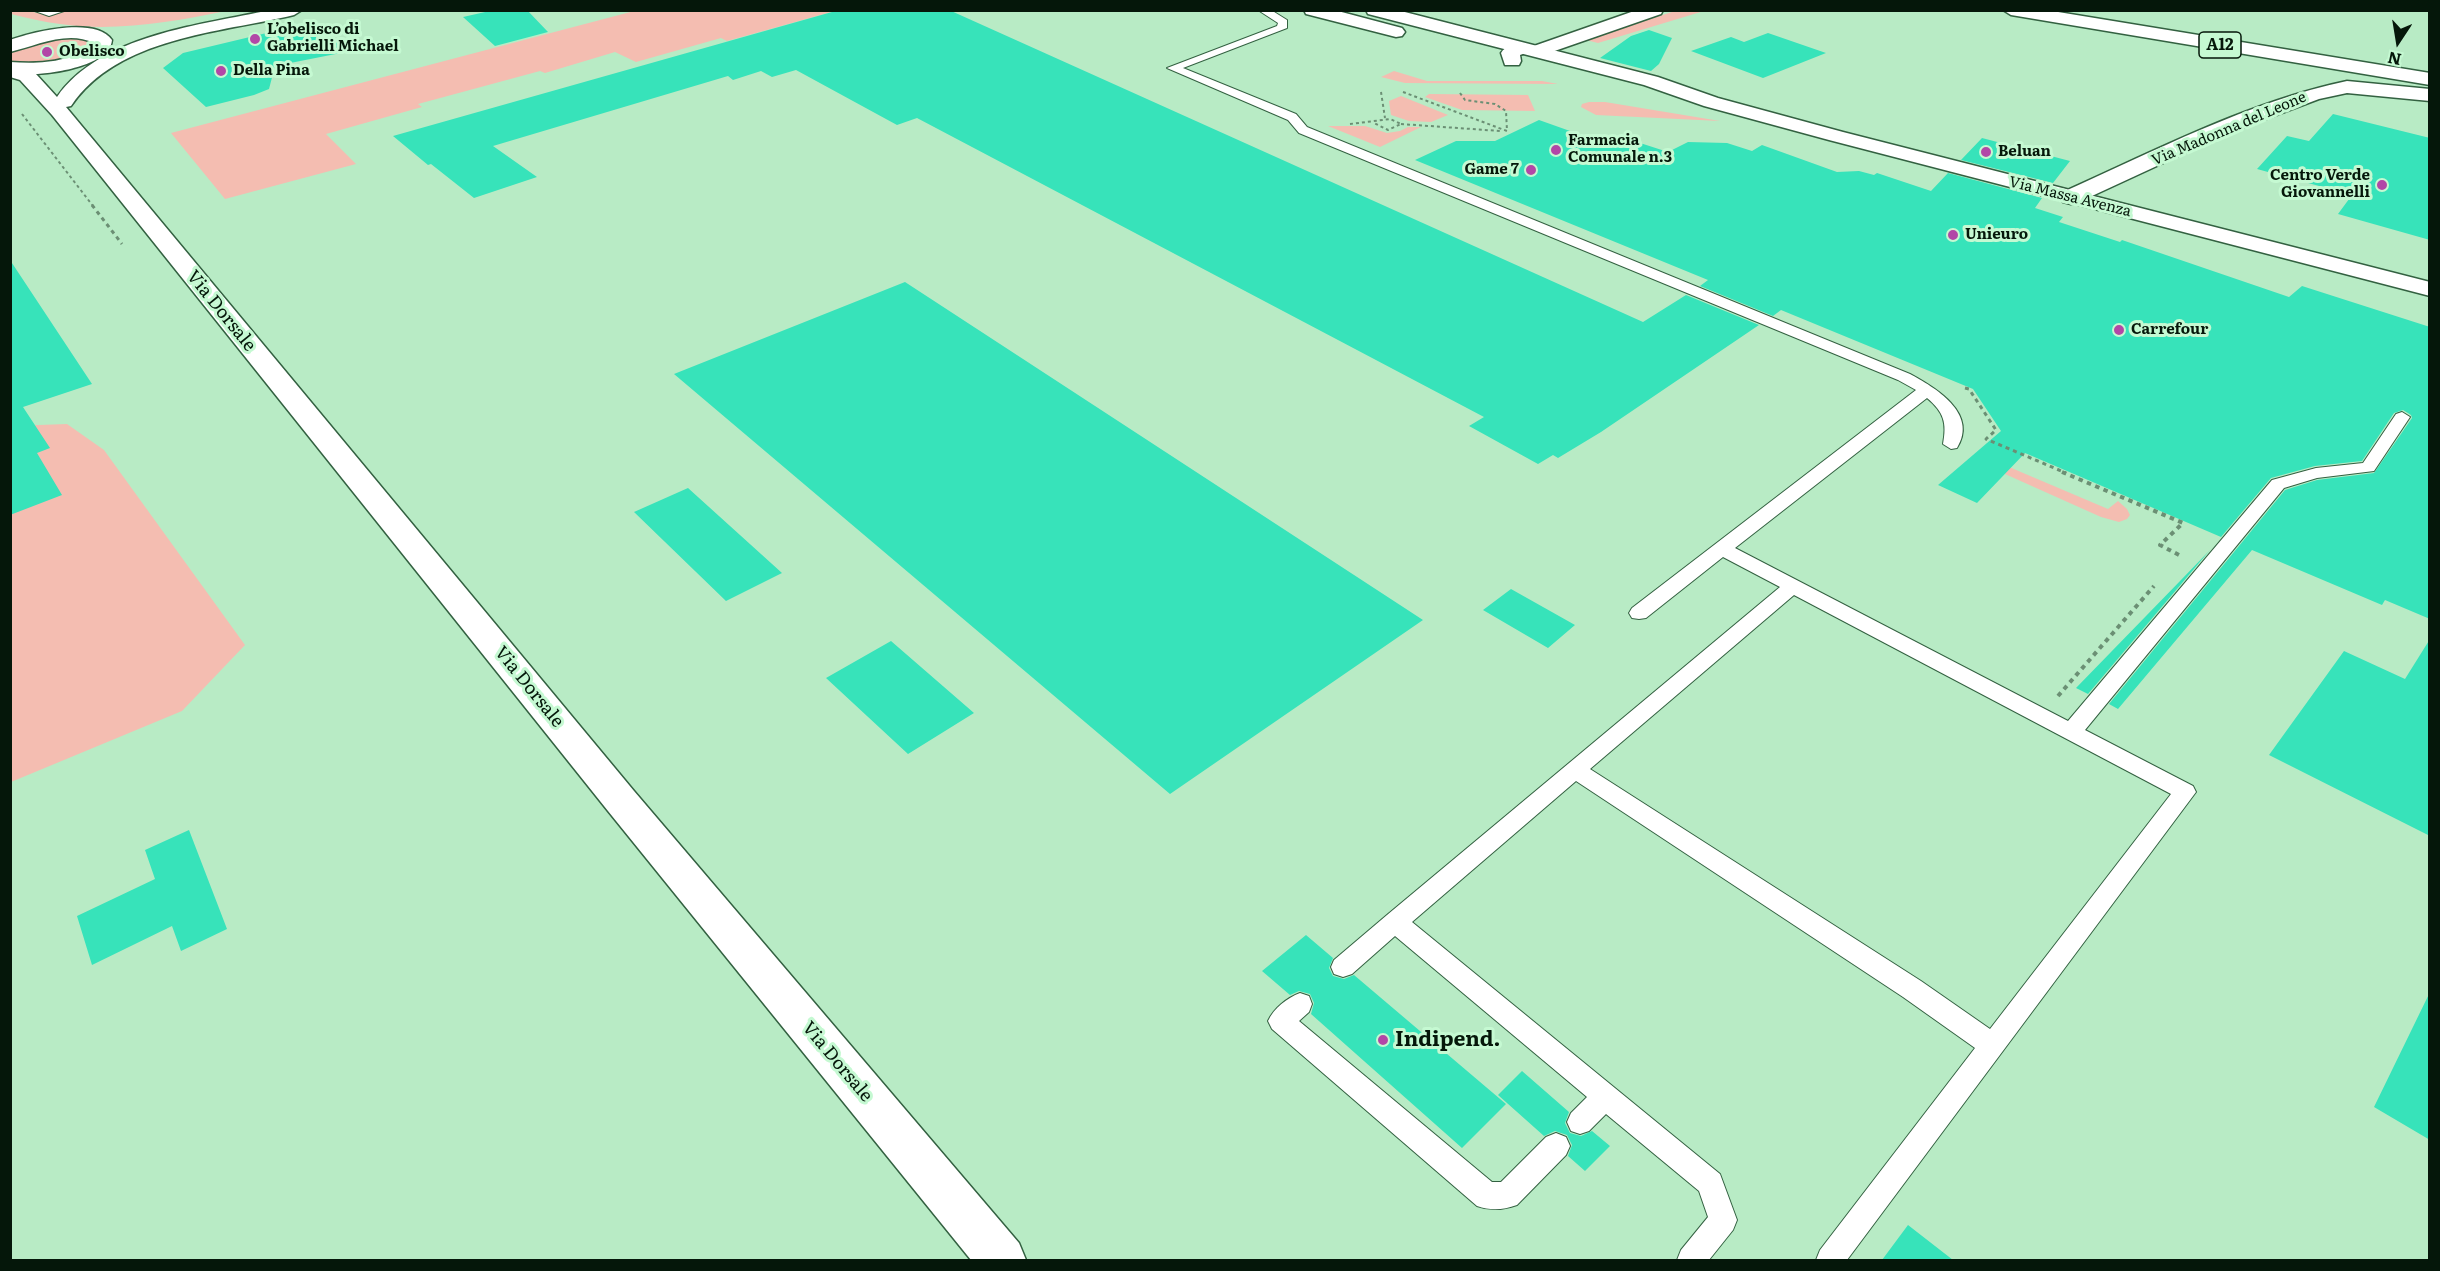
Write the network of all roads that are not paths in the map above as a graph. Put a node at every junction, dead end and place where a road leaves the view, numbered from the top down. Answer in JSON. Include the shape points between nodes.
{"nodes":[{"id":1,"x":37,"y":10,"type":"edge"},
{"id":2,"x":62,"y":10,"type":"edge"},
{"id":3,"x":254,"y":10,"type":"edge"},
{"id":4,"x":283,"y":10,"type":"edge"},
{"id":5,"x":294,"y":10,"type":"edge"},
{"id":6,"x":1263,"y":10,"type":"edge"},
{"id":7,"x":1312,"y":10,"type":"edge"},
{"id":8,"x":1374,"y":10,"type":"edge"},
{"id":9,"x":1654,"y":10,"type":"edge"},
{"id":10,"x":2011,"y":10,"type":"edge"},
{"id":11,"x":2064,"y":10,"type":"edge"},
{"id":12,"x":18,"y":24,"type":"dead end"},
{"id":13,"x":141,"y":29,"type":"dead end"},
{"id":14,"x":121,"y":31,"type":"dead end"},
{"id":15,"x":67,"y":34,"type":"junction"},
{"id":16,"x":10,"y":47,"type":"edge"},
{"id":17,"x":88,"y":55,"type":"junction"},
{"id":18,"x":1530,"y":56,"type":"junction"},
{"id":19,"x":10,"y":69,"type":"edge"},
{"id":20,"x":2430,"y":69,"type":"edge"},
{"id":21,"x":2430,"y":79,"type":"edge"},
{"id":22,"x":2430,"y":95,"type":"edge"},
{"id":23,"x":62,"y":106,"type":"junction"},
{"id":24,"x":2071,"y":197,"type":"junction"},
{"id":25,"x":2430,"y":289,"type":"edge"},
{"id":26,"x":1927,"y":390,"type":"junction"},
{"id":27,"x":2402,"y":417,"type":"dead end"},
{"id":28,"x":1951,"y":444,"type":"dead end"},
{"id":29,"x":1722,"y":549,"type":"junction"},
{"id":30,"x":1793,"y":586,"type":"junction"},
{"id":31,"x":1639,"y":613,"type":"dead end"},
{"id":32,"x":2071,"y":732,"type":"junction"},
{"id":33,"x":1575,"y":770,"type":"junction"},
{"id":34,"x":1395,"y":922,"type":"junction"},
{"id":35,"x":1343,"y":967,"type":"dead end"},
{"id":36,"x":1300,"y":1004,"type":"dead end"},
{"id":37,"x":1993,"y":1046,"type":"junction"},
{"id":38,"x":1605,"y":1097,"type":"junction"},
{"id":39,"x":1580,"y":1122,"type":"dead end"},
{"id":40,"x":1556,"y":1146,"type":"dead end"},
{"id":41,"x":1002,"y":1260,"type":"edge"},
{"id":42,"x":1691,"y":1260,"type":"edge"},
{"id":43,"x":1830,"y":1260,"type":"edge"}],
"edges":[{"from":1,"to":2,"type":"lane"},
{"from":3,"to":13,"type":"main road"},
{"from":4,"to":17,"type":"main road"},
{"from":5,"to":23,"type":"main road","via":[[142,48],[100,66],[78,82]]},
{"from":6,"to":26,"type":"lane","via":[[1283,22],[1281,28],[1173,68],[1292,117],[1303,130],[1904,377]]},
{"from":7,"to":18,"type":"main road","name":"Via Massa Avenza"},
{"from":8,"to":18,"type":"main road","name":"Via Massa Avenza"},
{"from":9,"to":18,"type":"main road"},
{"from":10,"to":21,"type":"main road","number":"A12"},
{"from":11,"to":20,"type":"main road","number":"A12"},
{"from":12,"to":15,"type":"main road"},
{"from":14,"to":15,"type":"main road"},
{"from":15,"to":16,"type":"main road"},
{"from":15,"to":17,"type":"main road","via":[[88,34],[103,40],[104,44]]},
{"from":17,"to":19,"type":"main road","via":[[45,67]]},
{"from":17,"to":23,"type":"main road","via":[[66,75]]},
{"from":18,"to":24,"type":"main road","name":"Via Massa Avenza","via":[[1640,90],[1711,102]]},
{"from":19,"to":23,"type":"main road","name":"Via Dorsale","via":[[27,76]]},
{"from":22,"to":24,"type":"main road","name":"Via Madonna del Leone","via":[[2374,88],[2328,90],[2219,130]]},
{"from":23,"to":41,"type":"main road","name":"Via Dorsale","via":[[621,801]]},
{"from":24,"to":25,"type":"main road","name":"Via Massa Avenza"},
{"from":26,"to":28,"type":"lane","via":[[1946,407],[1954,421]]},
{"from":26,"to":29,"type":"lane"},
{"from":27,"to":32,"type":"lane","via":[[2368,467],[2316,472],[2278,484]]},
{"from":29,"to":30,"type":"lane"},
{"from":29,"to":31,"type":"lane"},
{"from":30,"to":32,"type":"lane"},
{"from":30,"to":33,"type":"lane"},
{"from":32,"to":37,"type":"lane","via":[[2185,792]]},
{"from":33,"to":34,"type":"lane"},
{"from":33,"to":37,"type":"lane"},
{"from":34,"to":35,"type":"lane"},
{"from":34,"to":38,"type":"lane"},
{"from":36,"to":40,"type":"lane","via":[[1281,1021],[1487,1196],[1507,1195]]},
{"from":37,"to":43,"type":"lane"},
{"from":38,"to":39,"type":"lane"},
{"from":38,"to":42,"type":"lane","via":[[1710,1183],[1723,1220]]}]}
